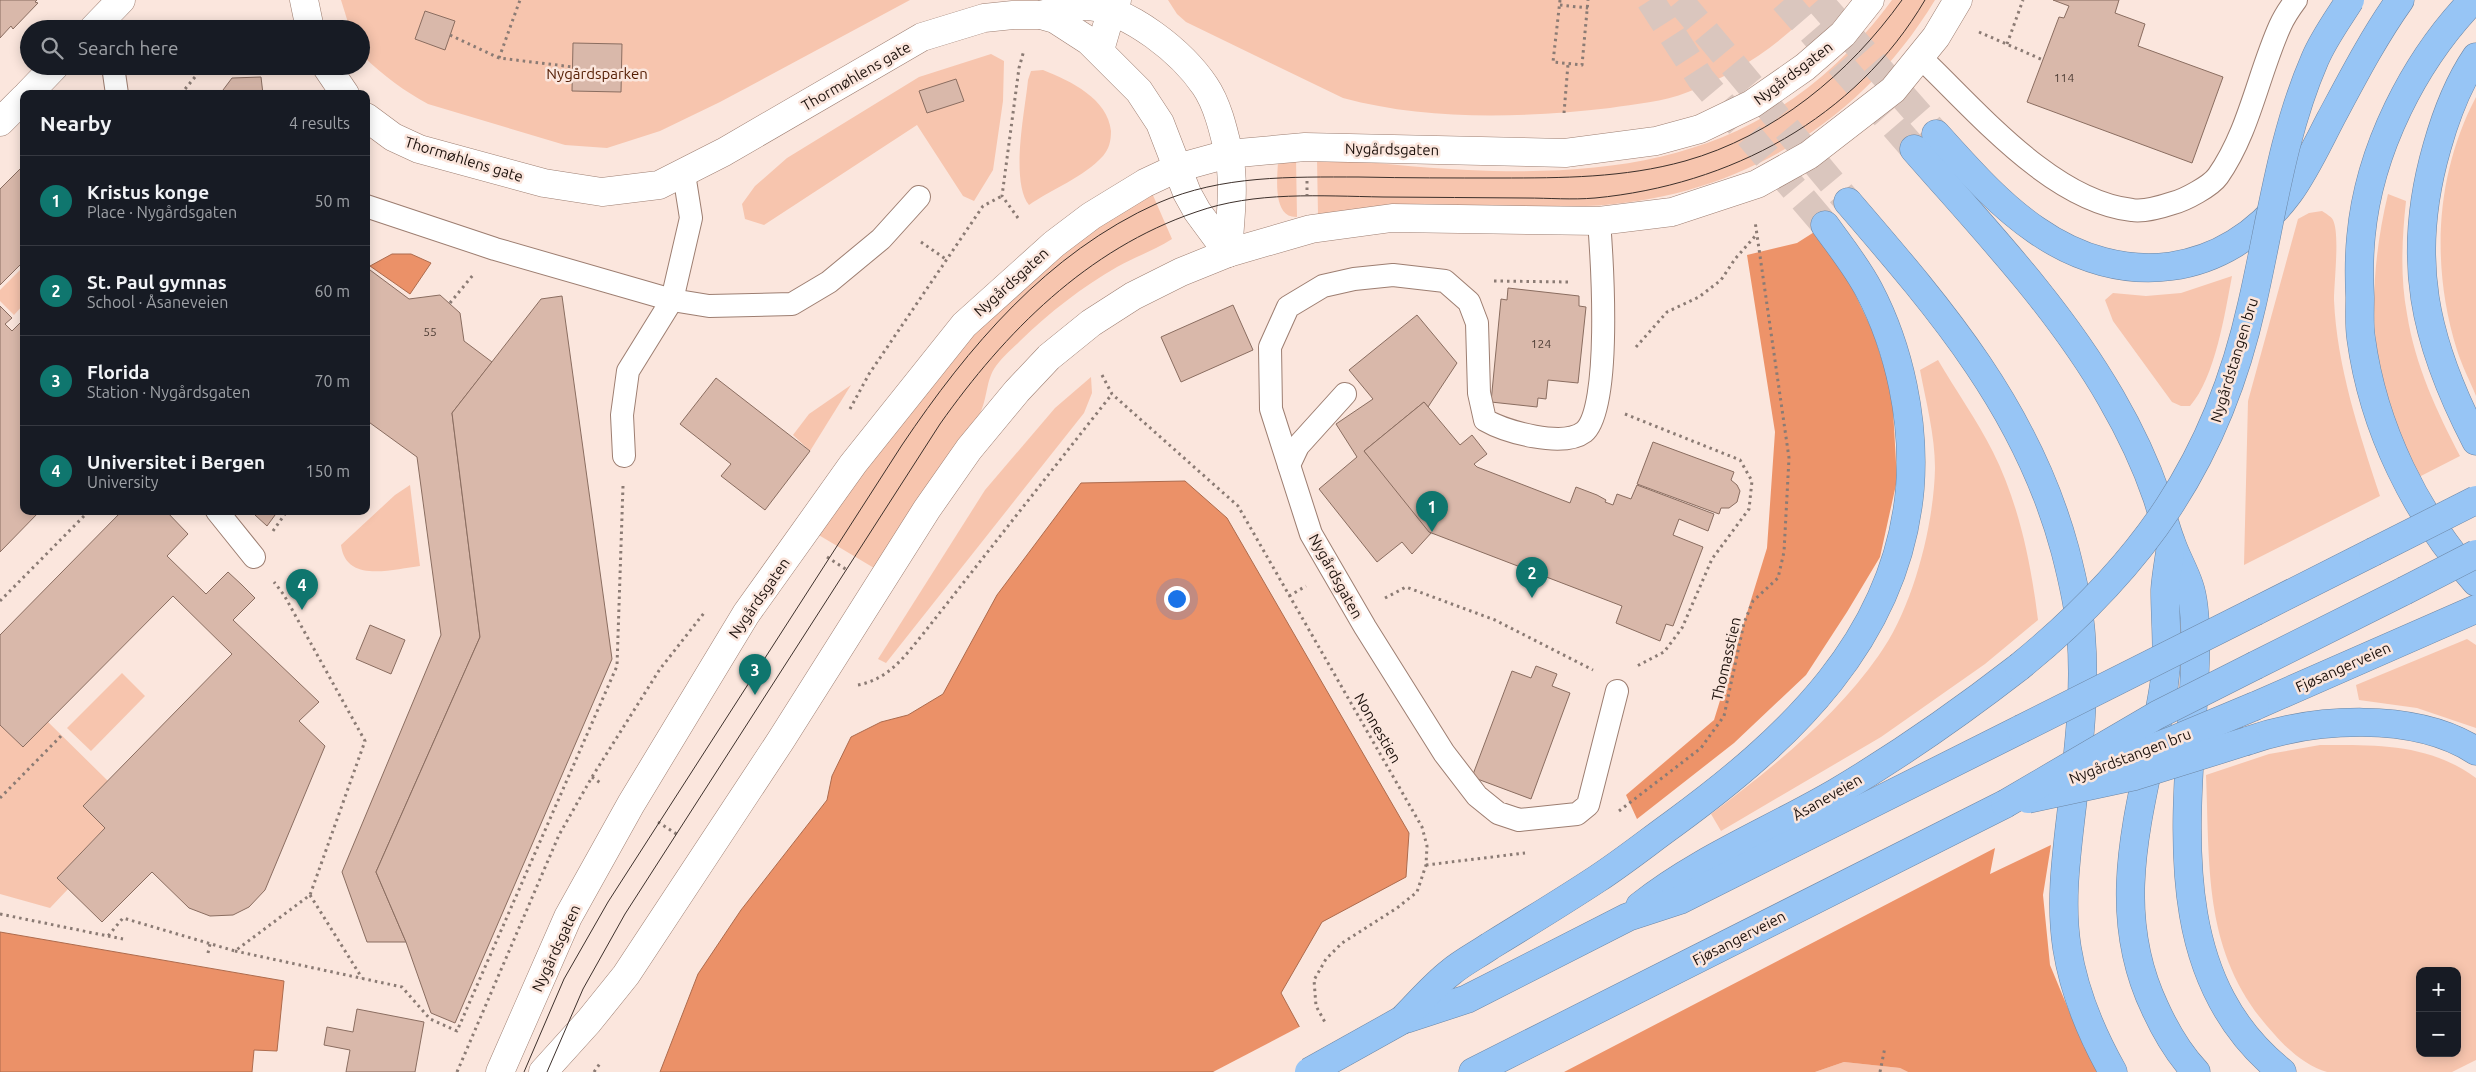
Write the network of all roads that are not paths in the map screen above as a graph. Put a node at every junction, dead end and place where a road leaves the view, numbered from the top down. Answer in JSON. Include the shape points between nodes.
{"nodes":[{"id":1,"x":304,"y":0,"type":"edge"},
{"id":2,"x":1870,"y":0,"type":"edge"},
{"id":3,"x":1958,"y":0,"type":"edge"},
{"id":4,"x":2296,"y":0,"type":"edge"},
{"id":5,"x":2350,"y":0,"type":"edge"},
{"id":6,"x":2400,"y":0,"type":"edge"},
{"id":7,"x":2473,"y":0,"type":"edge"},
{"id":8,"x":1114,"y":6,"type":"edge"},
{"id":9,"x":1041,"y":15,"type":"junction"},
{"id":10,"x":308,"y":20,"type":"edge"},
{"id":11,"x":1100,"y":50,"type":"junction"},
{"id":12,"x":1920,"y":57,"type":"junction"},
{"id":13,"x":2476,"y":57,"type":"edge"},
{"id":14,"x":46,"y":75,"type":"edge"},
{"id":15,"x":114,"y":75,"type":"edge"},
{"id":16,"x":332,"y":75,"type":"edge"},
{"id":17,"x":32,"y":90,"type":"edge"},
{"id":18,"x":116,"y":90,"type":"edge"},
{"id":19,"x":341,"y":90,"type":"edge"},
{"id":20,"x":20,"y":102,"type":"edge"},
{"id":21,"x":370,"y":120,"type":"edge"},
{"id":22,"x":0,"y":122,"type":"edge"},
{"id":23,"x":1936,"y":134,"type":"tunnel mouth"},
{"id":24,"x":1914,"y":149,"type":"tunnel mouth"},
{"id":25,"x":1228,"y":154,"type":"junction"},
{"id":26,"x":1177,"y":168,"type":"junction"},
{"id":27,"x":684,"y":174,"type":"junction"},
{"id":28,"x":919,"y":197,"type":"dead end"},
{"id":29,"x":1848,"y":202,"type":"tunnel mouth"},
{"id":30,"x":370,"y":207,"type":"edge"},
{"id":31,"x":1599,"y":221,"type":"junction"},
{"id":32,"x":1825,"y":225,"type":"tunnel mouth"},
{"id":33,"x":1228,"y":253,"type":"junction"},
{"id":34,"x":672,"y":300,"type":"junction"},
{"id":35,"x":1345,"y":394,"type":"dead end"},
{"id":36,"x":2476,"y":441,"type":"edge"},
{"id":37,"x":624,"y":456,"type":"road end"},
{"id":38,"x":1289,"y":465,"type":"junction"},
{"id":39,"x":2476,"y":500,"type":"edge"},
{"id":40,"x":220,"y":515,"type":"edge"},
{"id":41,"x":2171,"y":543,"type":"junction"},
{"id":42,"x":2476,"y":554,"type":"edge"},
{"id":43,"x":254,"y":557,"type":"dead end"},
{"id":44,"x":2476,"y":582,"type":"edge"},
{"id":45,"x":2476,"y":609,"type":"edge"},
{"id":46,"x":2019,"y":667,"type":"joint"},
{"id":47,"x":1618,"y":687,"type":"road end"},
{"id":48,"x":2255,"y":706,"type":"joint"},
{"id":49,"x":2476,"y":751,"type":"edge"},
{"id":50,"x":2005,"y":804,"type":"junction"},
{"id":51,"x":1628,"y":916,"type":"junction"},
{"id":52,"x":1402,"y":1020,"type":"junction"},
{"id":53,"x":500,"y":1072,"type":"edge"},
{"id":54,"x":543,"y":1072,"type":"edge"},
{"id":55,"x":1309,"y":1072,"type":"edge"},
{"id":56,"x":1473,"y":1072,"type":"edge"},
{"id":57,"x":2113,"y":1072,"type":"edge"},
{"id":58,"x":2196,"y":1072,"type":"edge"},
{"id":59,"x":2282,"y":1072,"type":"edge"}],
"edges":[{"from":1,"to":10,"type":"main road"},
{"from":2,"to":25,"type":"main road","name":"Nygårdsgaten","via":[[1843,34],[1805,67],[1752,104],[1700,129],[1656,141],[1565,153],[1305,147]]},
{"from":3,"to":12,"type":"main road"},
{"from":4,"to":12,"type":"lane","via":[[2280,24],[2245,121],[2230,156],[2216,178],[2183,200],[2161,207],[2132,210],[2094,200],[2048,175],[2006,141]]},
{"from":5,"to":46,"type":"highway","name":"Nygårdstangen bru","bridge":true,"via":[[2315,58],[2300,99],[2288,138],[2239,352],[2212,431],[2194,468],[2120,573],[2055,638]]},
{"from":6,"to":23,"type":"highway","via":[[2377,32],[2290,192],[2268,218],[2242,238],[2187,265],[2135,268],[2076,254],[2036,230],[1992,195]]},
{"from":7,"to":44,"type":"highway","via":[[2429,55],[2387,136],[2371,184],[2361,235],[2360,337],[2382,424],[2404,475],[2433,526]]},
{"from":8,"to":9,"type":"main road","name":"Thormøhlens gate","via":[[1067,8]]},
{"from":8,"to":11,"type":"main road"},
{"from":8,"to":25,"type":"main road","name":"Thormøhlens gate","via":[[1159,39],[1205,86],[1214,104]]},
{"from":9,"to":11,"type":"main road","name":"Thormøhlens gate","via":[[1069,27]]},
{"from":9,"to":27,"type":"main road","name":"Thormøhlens gate","via":[[984,18],[922,38]]},
{"from":11,"to":26,"type":"main road","name":"Thormøhlens gate","via":[[1153,110]]},
{"from":12,"to":31,"type":"main road","via":[[1893,90],[1809,155],[1757,184],[1672,212]]},
{"from":13,"to":36,"type":"highway","via":[[2445,118],[2422,208],[2420,249],[2424,296],[2437,354]]},
{"from":14,"to":17,"type":"main road"},
{"from":15,"to":18,"type":"lane"},
{"from":16,"to":19,"type":"main road"},
{"from":20,"to":22,"type":"main road"},
{"from":21,"to":27,"type":"main road","name":"Thormøhlens gate","via":[[393,137],[419,149],[544,183],[602,192],[659,185]]},
{"from":24,"to":41,"type":"highway","via":[[2024,277],[2074,341],[2137,446]]},
{"from":25,"to":26,"type":"main road","name":"Nygårdsgaten"},
{"from":25,"to":33,"type":"main road","name":"Thormøhlens gate","via":[[1232,181]]},
{"from":26,"to":33,"type":"main road","name":"Thormøhlens gate","via":[[1197,211]]},
{"from":26,"to":53,"type":"main road","name":"Nygårdsgaten","via":[[1091,216],[1054,244],[964,325],[853,464],[746,614],[631,804],[568,917]]},
{"from":27,"to":34,"type":"lane","via":[[691,218]]},
{"from":28,"to":34,"type":"lane","via":[[881,239],[829,282],[792,304],[709,306]]},
{"from":29,"to":57,"type":"highway","via":[[1952,326],[1986,374],[2018,429],[2042,480],[2060,532],[2073,581],[2081,634],[2082,688],[2064,893],[2066,946],[2074,984],[2093,1036]]},
{"from":30,"to":34,"type":"lane","via":[[495,249]]},
{"from":31,"to":33,"type":"main road","via":[[1392,218],[1311,229]]},
{"from":31,"to":38,"type":"lane","name":"Nygårdsgaten","via":[[1603,283],[1601,387],[1584,432],[1571,438],[1534,436],[1500,428],[1485,420],[1479,393],[1477,323],[1469,302],[1445,281],[1393,275],[1354,279],[1323,286],[1288,307],[1270,347],[1271,409]]},
{"from":32,"to":52,"type":"highway","via":[[1869,290],[1888,333],[1909,421],[1912,465],[1908,512],[1884,598],[1843,666],[1807,709],[1766,750],[1720,790],[1599,878],[1450,972]]},
{"from":33,"to":54,"type":"main road","via":[[1133,296],[1091,323],[1049,358],[1017,391],[969,449],[927,509],[781,740],[626,975]]},
{"from":34,"to":37,"type":"lane","via":[[628,371],[622,415]]},
{"from":35,"to":38,"type":"lane","via":[[1298,446]]},
{"from":38,"to":47,"type":"lane","name":"Nygårdsgaten","via":[[1311,534],[1364,627],[1444,753],[1477,796],[1498,813],[1519,820],[1577,814],[1588,805]]},
{"from":39,"to":51,"type":"highway","bridge":true,"via":[[1680,900]]},
{"from":40,"to":43,"type":"lane"},
{"from":41,"to":58,"type":"highway","via":[[2165,590],[2168,635],[2164,682],[2139,812],[2128,893],[2132,941],[2144,985],[2164,1026]]},
{"from":41,"to":59,"type":"highway","via":[[2190,587],[2194,630],[2187,822],[2188,878],[2194,923],[2206,968],[2220,999],[2238,1028],[2262,1056]]},
{"from":42,"to":50,"type":"highway","bridge":true,"via":[[2157,715]]},
{"from":45,"to":48,"type":"highway","name":"Fjøsangerveien"},
{"from":46,"to":51,"type":"highway","name":"Åsaneveien","via":[[1903,752],[1782,823],[1669,883]]},
{"from":48,"to":50,"type":"highway","name":"Nygårdstangen bru","bridge":true},
{"from":49,"to":50,"type":"highway","bridge":true,"via":[[2438,735],[2398,724],[2356,722],[2302,726],[2275,731],[2135,776]]},
{"from":50,"to":56,"type":"highway","name":"Fjøsangerveien"},
{"from":51,"to":52,"type":"highway","via":[[1467,999]]},
{"from":52,"to":55,"type":"highway","bridge":true}]}
